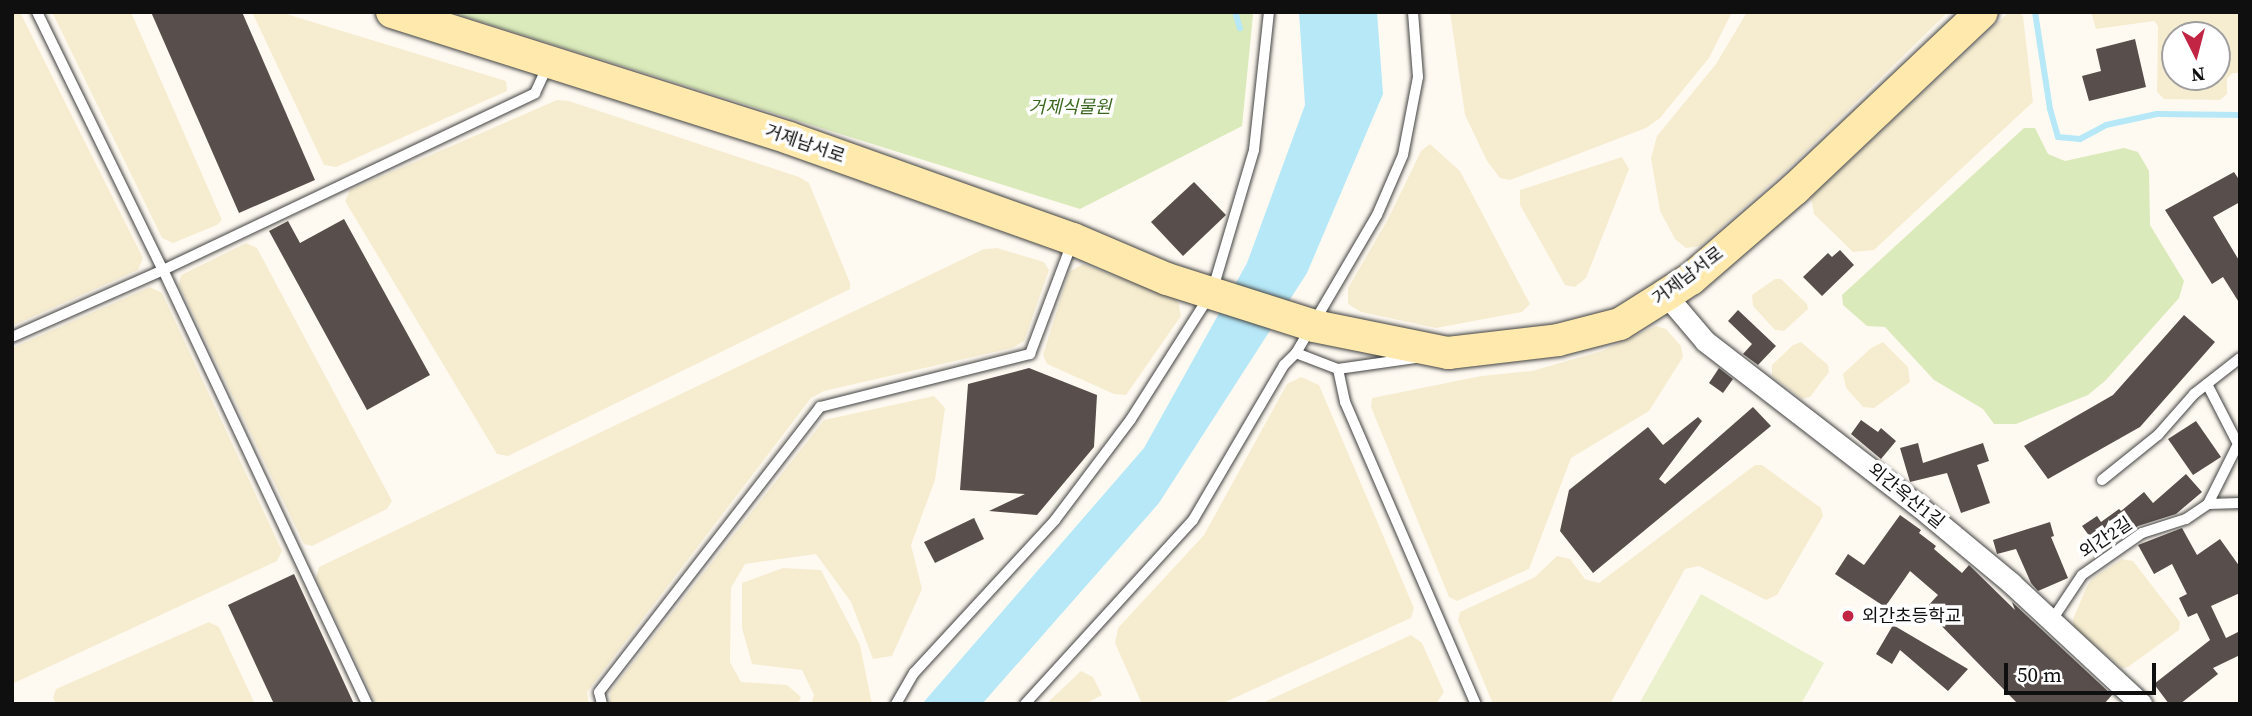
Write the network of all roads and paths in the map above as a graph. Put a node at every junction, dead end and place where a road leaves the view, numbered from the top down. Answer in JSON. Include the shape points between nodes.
{"nodes":[{"id":1,"x":37,"y":12,"type":"edge"},
{"id":2,"x":392,"y":12,"type":"edge"},
{"id":3,"x":1269,"y":12,"type":"edge"},
{"id":4,"x":1413,"y":12,"type":"edge"},
{"id":5,"x":1982,"y":12,"type":"edge"},
{"id":6,"x":550,"y":62,"type":"junction"},
{"id":7,"x":1073,"y":239,"type":"junction"},
{"id":8,"x":163,"y":270,"type":"junction"},
{"id":9,"x":1212,"y":292,"type":"junction"},
{"id":10,"x":1666,"y":295,"type":"junction"},
{"id":11,"x":1314,"y":326,"type":"junction"},
{"id":12,"x":12,"y":337,"type":"edge"},
{"id":13,"x":1296,"y":353,"type":"junction"},
{"id":14,"x":1448,"y":353,"type":"junction"},
{"id":15,"x":2240,"y":358,"type":"edge"},
{"id":16,"x":1338,"y":369,"type":"junction"},
{"id":17,"x":2207,"y":384,"type":"junction"},
{"id":18,"x":2102,"y":480,"type":"dead end"},
{"id":19,"x":2240,"y":503,"type":"edge"},
{"id":20,"x":2208,"y":504,"type":"junction"},
{"id":21,"x":2052,"y":620,"type":"junction"},
{"id":22,"x":367,"y":704,"type":"edge"},
{"id":23,"x":602,"y":704,"type":"edge"},
{"id":24,"x":896,"y":704,"type":"edge"},
{"id":25,"x":1025,"y":704,"type":"edge"},
{"id":26,"x":1476,"y":704,"type":"edge"},
{"id":27,"x":2141,"y":704,"type":"edge"}],
"edges":[{"from":1,"to":8,"type":"lane"},
{"from":2,"to":6,"type":"main road","name":"거제남서로"},
{"from":3,"to":9,"type":"lane","via":[[1254,150]]},
{"from":4,"to":11,"type":"lane","via":[[1418,77],[1403,155],[1377,215]]},
{"from":5,"to":10,"type":"main road","name":"거제남서로","via":[[1795,189],[1691,279]]},
{"from":6,"to":7,"type":"main road","name":"거제남서로","via":[[789,138]]},
{"from":6,"to":8,"type":"lane","via":[[535,93]]},
{"from":7,"to":9,"type":"main road","name":"거제남서로","via":[[1167,279]]},
{"from":7,"to":23,"type":"lane","via":[[1030,354],[820,407],[599,692]]},
{"from":8,"to":12,"type":"lane"},
{"from":8,"to":22,"type":"lane"},
{"from":9,"to":11,"type":"main road","name":"거제남서로"},
{"from":9,"to":24,"type":"lane","via":[[1131,419],[1062,510],[914,673]]},
{"from":10,"to":14,"type":"main road","name":"거제남서로","via":[[1607,328],[1558,340]]},
{"from":10,"to":21,"type":"street","name":"외간옥산1길","via":[[1705,341],[1916,503]]},
{"from":11,"to":13,"type":"lane"},
{"from":11,"to":14,"type":"main road","name":"거제남서로"},
{"from":13,"to":16,"type":"lane"},
{"from":13,"to":25,"type":"lane","via":[[1284,365],[1193,520]]},
{"from":14,"to":16,"type":"lane"},
{"from":15,"to":17,"type":"lane"},
{"from":16,"to":26,"type":"lane","via":[[1345,402]]},
{"from":17,"to":18,"type":"lane","via":[[2158,435]]},
{"from":17,"to":20,"type":"lane","via":[[2238,444]]},
{"from":19,"to":20,"type":"lane","name":"외간2길"},
{"from":20,"to":21,"type":"lane","name":"외간2길","via":[[2186,519],[2142,533],[2100,561],[2082,575]]},
{"from":21,"to":27,"type":"street","name":"외간옥산1길"}]}
